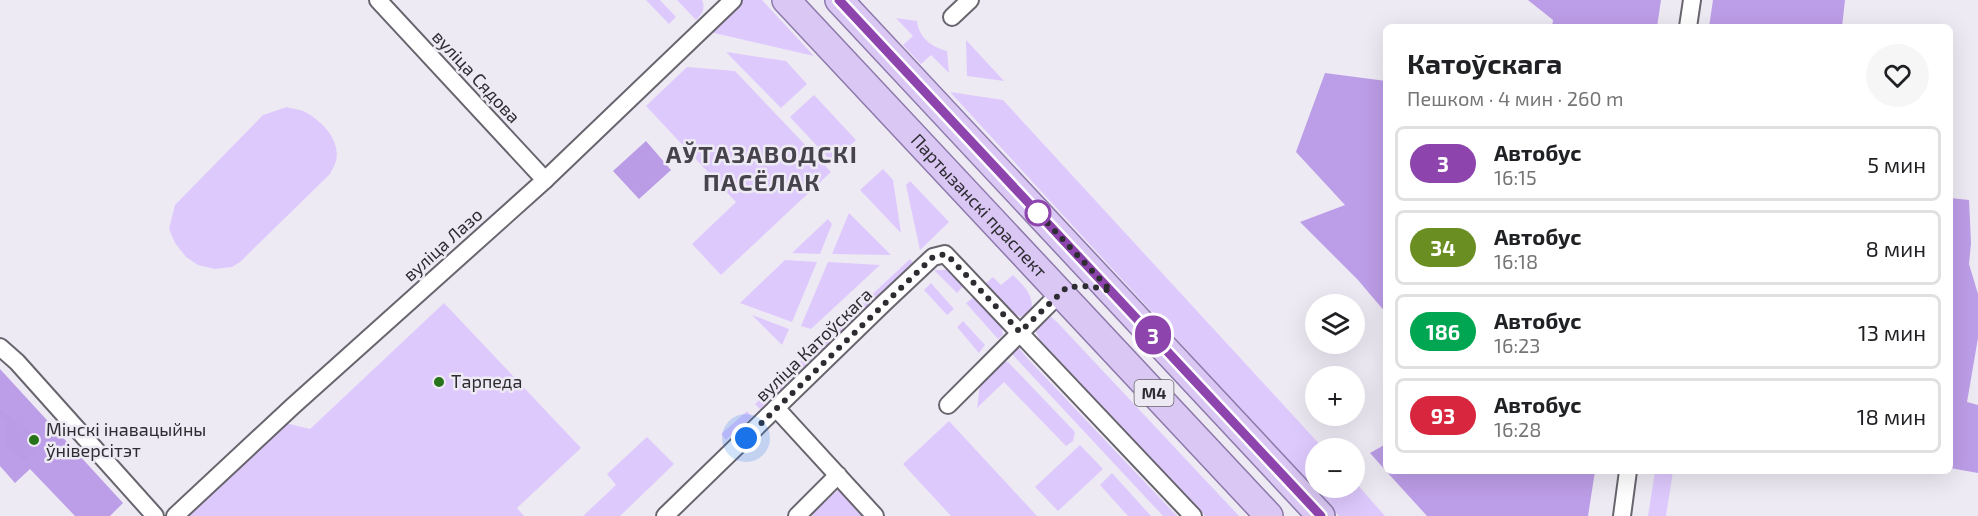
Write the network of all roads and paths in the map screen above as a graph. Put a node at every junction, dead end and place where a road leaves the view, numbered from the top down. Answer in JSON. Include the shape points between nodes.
{"nodes":[{"id":1,"x":378,"y":0,"type":"edge"},
{"id":2,"x":786,"y":0,"type":"edge"},
{"id":3,"x":839,"y":0,"type":"edge"},
{"id":4,"x":970,"y":0,"type":"edge"},
{"id":5,"x":1692,"y":0,"type":"edge"},
{"id":6,"x":724,"y":3,"type":"edge"},
{"id":7,"x":952,"y":16,"type":"dead end"},
{"id":8,"x":1688,"y":24,"type":"edge"},
{"id":9,"x":545,"y":180,"type":"junction"},
{"id":10,"x":959,"y":186,"type":"junction"},
{"id":11,"x":1015,"y":188,"type":"junction"},
{"id":12,"x":1111,"y":291,"type":"junction"},
{"id":13,"x":1060,"y":293,"type":"junction"},
{"id":14,"x":1020,"y":332,"type":"junction"},
{"id":15,"x":0,"y":347,"type":"edge"},
{"id":16,"x":948,"y":405,"type":"dead end"},
{"id":17,"x":776,"y":408,"type":"junction"},
{"id":18,"x":1628,"y":474,"type":"edge"},
{"id":19,"x":838,"y":475,"type":"junction"},
{"id":20,"x":155,"y":516,"type":"edge"},
{"id":21,"x":175,"y":516,"type":"edge"},
{"id":22,"x":665,"y":516,"type":"edge"},
{"id":23,"x":796,"y":516,"type":"edge"},
{"id":24,"x":875,"y":516,"type":"edge"},
{"id":25,"x":1193,"y":516,"type":"edge"},
{"id":26,"x":1269,"y":516,"type":"edge"},
{"id":27,"x":1321,"y":516,"type":"edge"},
{"id":28,"x":1622,"y":516,"type":"edge"}],
"edges":[{"from":1,"to":9,"type":"street","name":"вуліца Сядова"},
{"from":2,"to":10,"type":"main road","name":"Партызанскі праспект","number":"М4"},
{"from":3,"to":11,"type":"main road","number":"М4"},
{"from":4,"to":7,"type":"street"},
{"from":5,"to":8,"type":"street"},
{"from":6,"to":9,"type":"street","name":"вуліца Лазо"},
{"from":9,"to":21,"type":"street","name":"вуліца Лазо"},
{"from":10,"to":11,"type":"main road","via":[[999,208],[1014,203]]},
{"from":10,"to":13,"type":"main road","name":"Партызанскі праспект","number":"М4"},
{"from":11,"to":12,"type":"main road","number":"М4"},
{"from":12,"to":13,"type":"main road","via":[[1075,285]]},
{"from":12,"to":27,"type":"main road","number":"М4"},
{"from":13,"to":14,"type":"street"},
{"from":13,"to":26,"type":"main road","name":"Партызанскі праспект","number":"М4"},
{"from":14,"to":16,"type":"street"},
{"from":14,"to":17,"type":"street","name":"вуліца Катоўскага","via":[[950,258],[940,254]]},
{"from":14,"to":25,"type":"street"},
{"from":15,"to":20,"type":"street"},
{"from":17,"to":19,"type":"street"},
{"from":17,"to":22,"type":"street","name":"вуліца Катоўскага"},
{"from":18,"to":28,"type":"street"},
{"from":19,"to":23,"type":"street"},
{"from":19,"to":24,"type":"street"}]}
